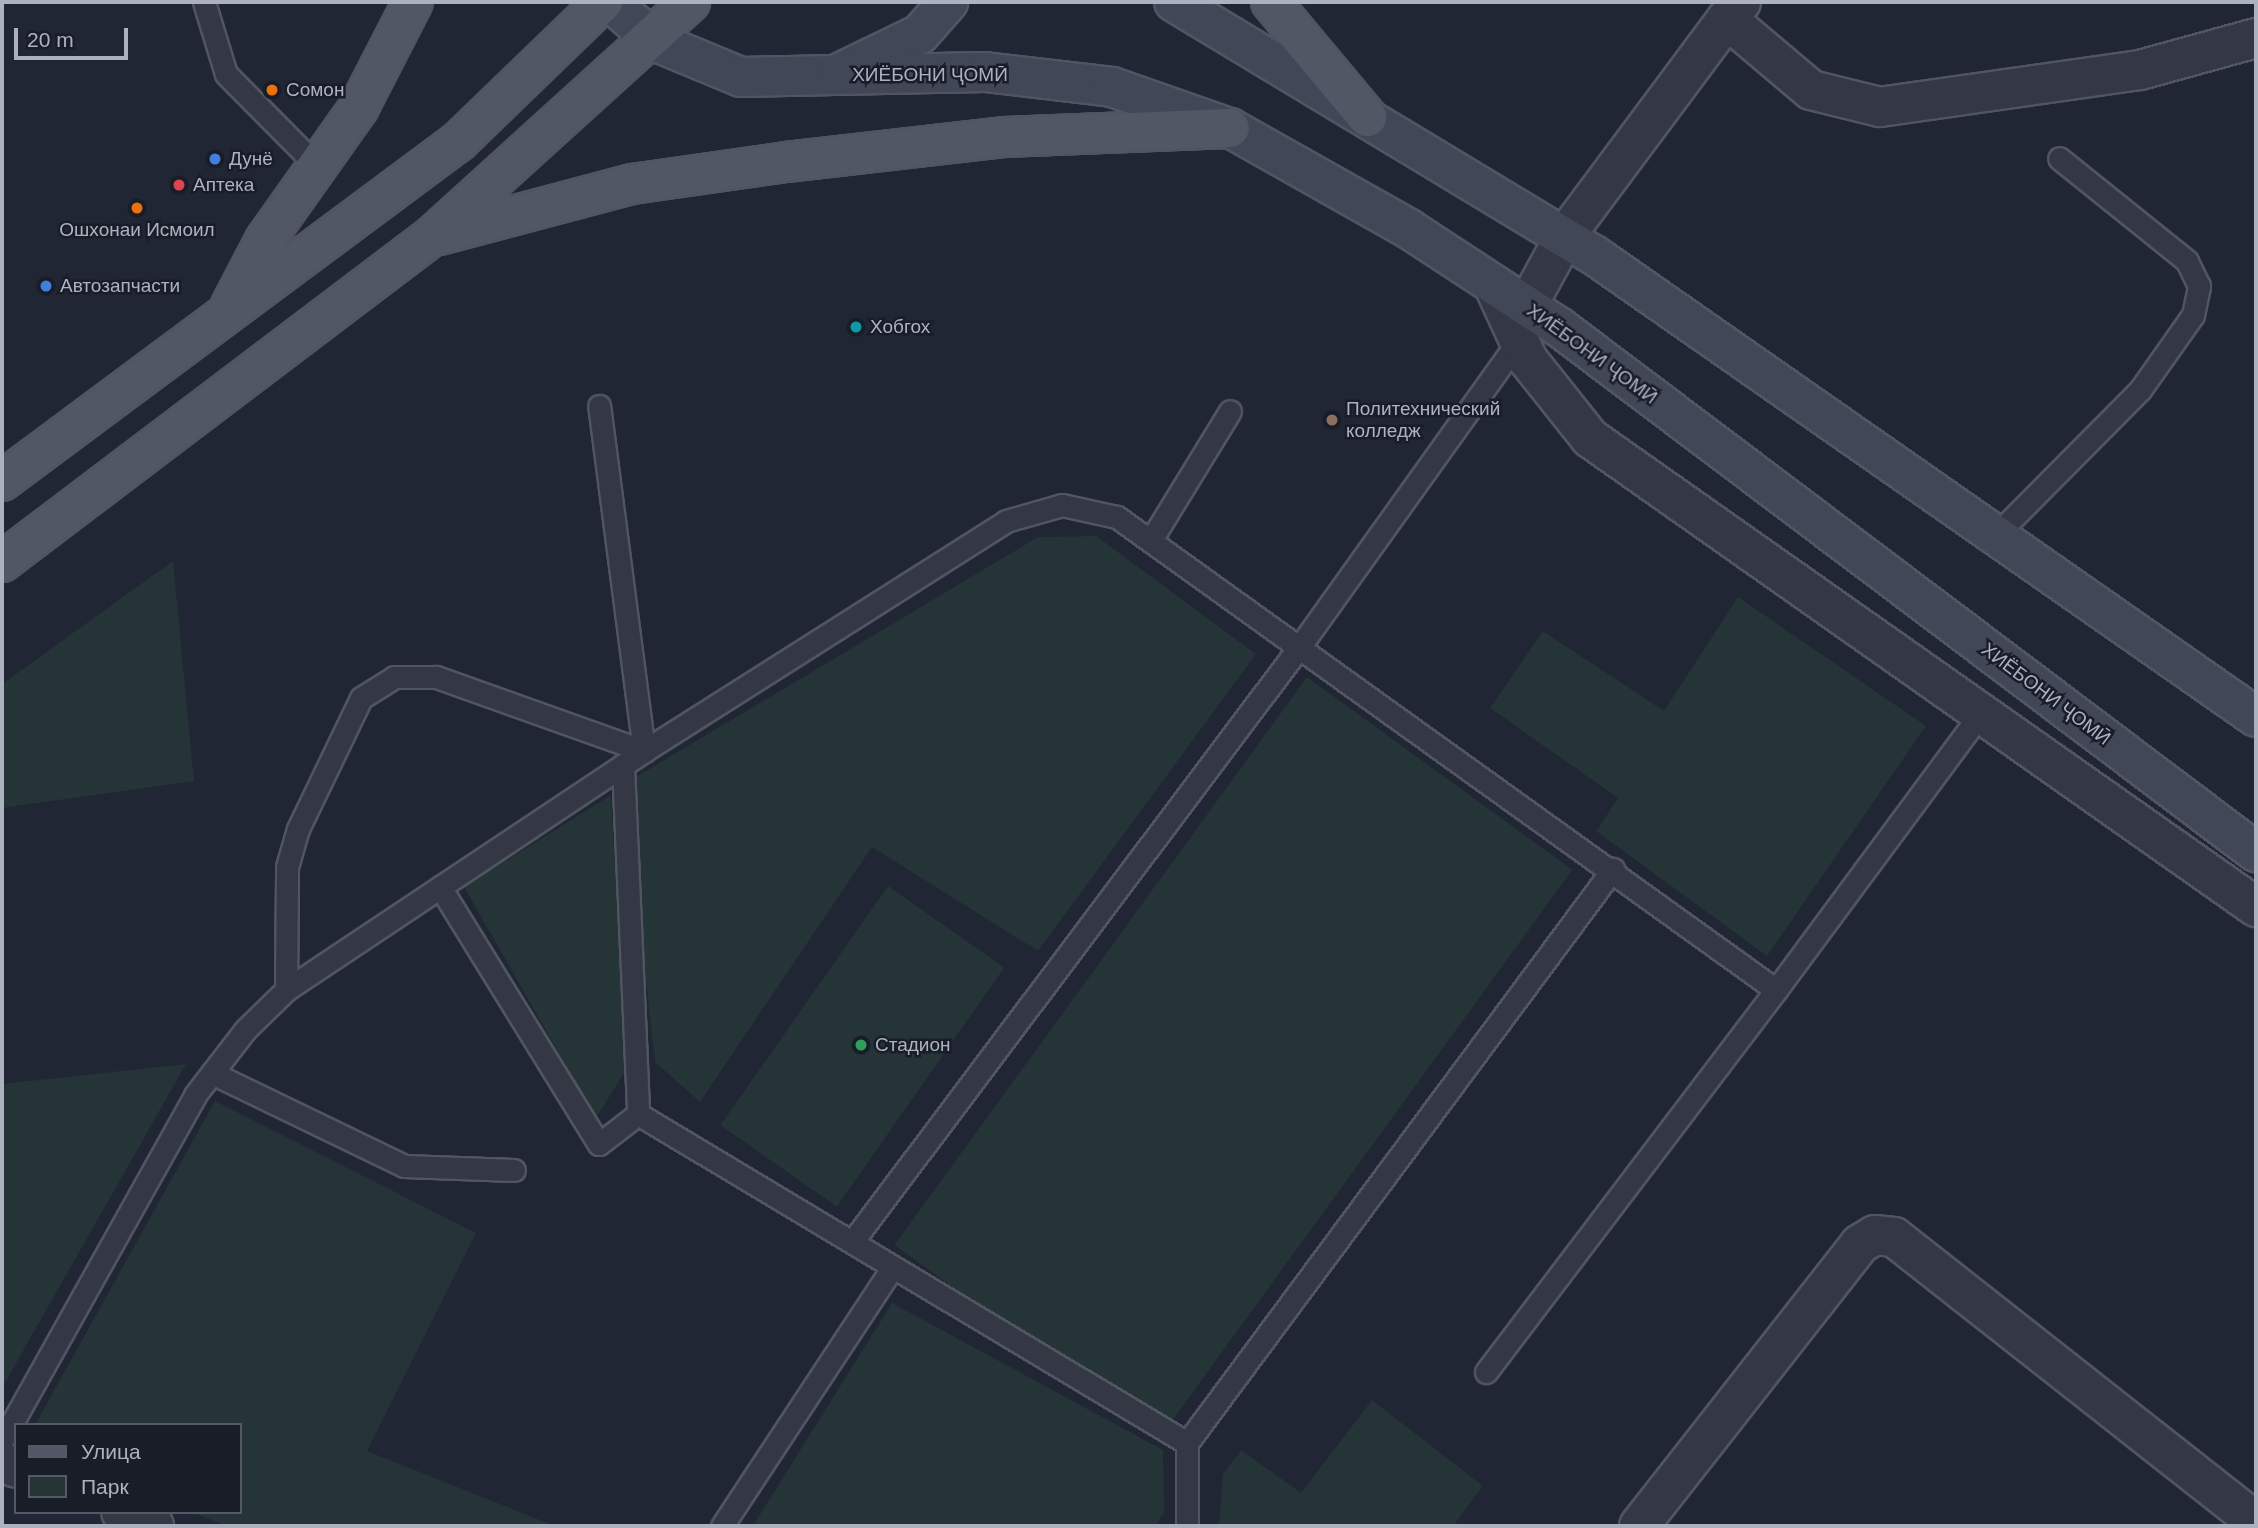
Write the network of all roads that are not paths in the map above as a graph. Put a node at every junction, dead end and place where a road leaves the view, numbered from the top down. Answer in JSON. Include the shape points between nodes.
{"nodes":[{"id":1,"x":204,"y":2,"type":"edge"},
{"id":2,"x":413,"y":2,"type":"edge"},
{"id":3,"x":603,"y":2,"type":"edge"},
{"id":4,"x":611,"y":2,"type":"edge"},
{"id":5,"x":690,"y":2,"type":"edge"},
{"id":6,"x":948,"y":2,"type":"edge"},
{"id":7,"x":1174,"y":2,"type":"edge"},
{"id":8,"x":1271,"y":2,"type":"edge"},
{"id":9,"x":1734,"y":11,"type":"edge"},
{"id":10,"x":2256,"y":38,"type":"edge"},
{"id":11,"x":653,"y":41,"type":"junction"},
{"id":12,"x":835,"y":75,"type":"junction"},
{"id":13,"x":1367,"y":117,"type":"junction"},
{"id":14,"x":1230,"y":128,"type":"junction"},
{"id":15,"x":2059,"y":158,"type":"dead end"},
{"id":16,"x":317,"y":166,"type":"junction"},
{"id":17,"x":1565,"y":236,"type":"junction"},
{"id":18,"x":431,"y":237,"type":"junction"},
{"id":19,"x":226,"y":315,"type":"junction"},
{"id":20,"x":1522,"y":324,"type":"junction"},
{"id":21,"x":177,"y":351,"type":"junction"},
{"id":22,"x":215,"y":396,"type":"junction"},
{"id":23,"x":599,"y":407,"type":"dead end"},
{"id":24,"x":1230,"y":411,"type":"dead end"},
{"id":25,"x":2,"y":481,"type":"edge"},
{"id":26,"x":1993,"y":537,"type":"junction"},
{"id":27,"x":1151,"y":540,"type":"junction"},
{"id":28,"x":2,"y":562,"type":"edge"},
{"id":29,"x":1300,"y":646,"type":"junction"},
{"id":30,"x":2256,"y":716,"type":"edge"},
{"id":31,"x":1978,"y":717,"type":"dead end"},
{"id":32,"x":644,"y":751,"type":"junction"},
{"id":33,"x":623,"y":765,"type":"junction"},
{"id":34,"x":2256,"y":852,"type":"edge"},
{"id":35,"x":1613,"y":869,"type":"junction"},
{"id":36,"x":440,"y":887,"type":"junction"},
{"id":37,"x":2256,"y":907,"type":"edge"},
{"id":38,"x":286,"y":990,"type":"junction"},
{"id":39,"x":1776,"y":990,"type":"junction"},
{"id":40,"x":212,"y":1073,"type":"junction"},
{"id":41,"x":638,"y":1115,"type":"junction"},
{"id":42,"x":514,"y":1170,"type":"dead end"},
{"id":43,"x":852,"y":1242,"type":"junction"},
{"id":44,"x":892,"y":1268,"type":"junction"},
{"id":45,"x":1486,"y":1371,"type":"dead end"},
{"id":46,"x":2,"y":1441,"type":"edge"},
{"id":47,"x":1187,"y":1443,"type":"junction"},
{"id":48,"x":2242,"y":1509,"type":"edge"},
{"id":49,"x":126,"y":1514,"type":"edge"},
{"id":50,"x":154,"y":1526,"type":"edge"},
{"id":51,"x":722,"y":1526,"type":"edge"},
{"id":52,"x":1187,"y":1526,"type":"edge"},
{"id":53,"x":1639,"y":1526,"type":"edge"}],
"edges":[{"from":1,"to":16,"type":"lane","via":[[226,74]]},
{"from":2,"to":16,"type":"main road","via":[[359,107]]},
{"from":3,"to":19,"type":"main road","via":[[458,142]]},
{"from":4,"to":11,"type":"main road"},
{"from":5,"to":11,"type":"main road"},
{"from":6,"to":12,"type":"main road","via":[[920,34]]},
{"from":7,"to":13,"type":"main road"},
{"from":8,"to":13,"type":"main road"},
{"from":9,"to":10,"type":"street","via":[[1811,90],[1880,107],[2140,70]]},
{"from":9,"to":17,"type":"street"},
{"from":11,"to":12,"type":"main road","name":"ХИЁБОНИ ҶОМӢ","via":[[741,77]]},
{"from":11,"to":18,"type":"main road"},
{"from":12,"to":14,"type":"main road","name":"ХИЁБОНИ ҶОМӢ","via":[[985,72],[1111,87]]},
{"from":13,"to":17,"type":"main road"},
{"from":14,"to":18,"type":"main road","via":[[1004,137],[786,162],[632,184]]},
{"from":14,"to":20,"type":"main road","name":"ХИЁБОНИ ҶОМӢ","via":[[1494,286]]},
{"from":15,"to":26,"type":"lane","via":[[2187,261],[2199,286],[2193,315],[2140,390]]},
{"from":16,"to":19,"type":"main road","via":[[265,240]]},
{"from":17,"to":20,"type":"street"},
{"from":17,"to":26,"type":"main road"},
{"from":18,"to":22,"type":"main road"},
{"from":19,"to":21,"type":"main road"},
{"from":20,"to":29,"type":"lane"},
{"from":20,"to":34,"type":"main road","name":"ХИЁБОНИ ҶОМӢ"},
{"from":20,"to":37,"type":"street","via":[[1590,438]]},
{"from":21,"to":22,"type":"main road"},
{"from":21,"to":25,"type":"main road"},
{"from":22,"to":28,"type":"main road"},
{"from":23,"to":32,"type":"lane"},
{"from":24,"to":27,"type":"lane"},
{"from":26,"to":30,"type":"main road"},
{"from":27,"to":29,"type":"lane"},
{"from":27,"to":32,"type":"lane","via":[[1117,517],[1062,505],[1006,521]]},
{"from":29,"to":35,"type":"lane"},
{"from":29,"to":43,"type":"lane"},
{"from":31,"to":39,"type":"lane"},
{"from":32,"to":33,"type":"lane"},
{"from":32,"to":38,"type":"lane","via":[[436,677],[394,677],[361,698],[298,829],[288,867]]},
{"from":33,"to":36,"type":"lane"},
{"from":33,"to":41,"type":"lane"},
{"from":35,"to":39,"type":"lane"},
{"from":35,"to":47,"type":"lane"},
{"from":36,"to":38,"type":"lane"},
{"from":36,"to":41,"type":"lane","via":[[599,1144]]},
{"from":38,"to":40,"type":"lane"},
{"from":39,"to":45,"type":"lane"},
{"from":40,"to":42,"type":"lane","via":[[404,1166]]},
{"from":40,"to":46,"type":"lane"},
{"from":41,"to":43,"type":"lane"},
{"from":43,"to":44,"type":"lane"},
{"from":44,"to":47,"type":"lane"},
{"from":44,"to":51,"type":"lane"},
{"from":47,"to":52,"type":"lane"},
{"from":48,"to":53,"type":"street","via":[[1894,1237],[1875,1235],[1860,1244]]},
{"from":49,"to":50,"type":"street"}]}
